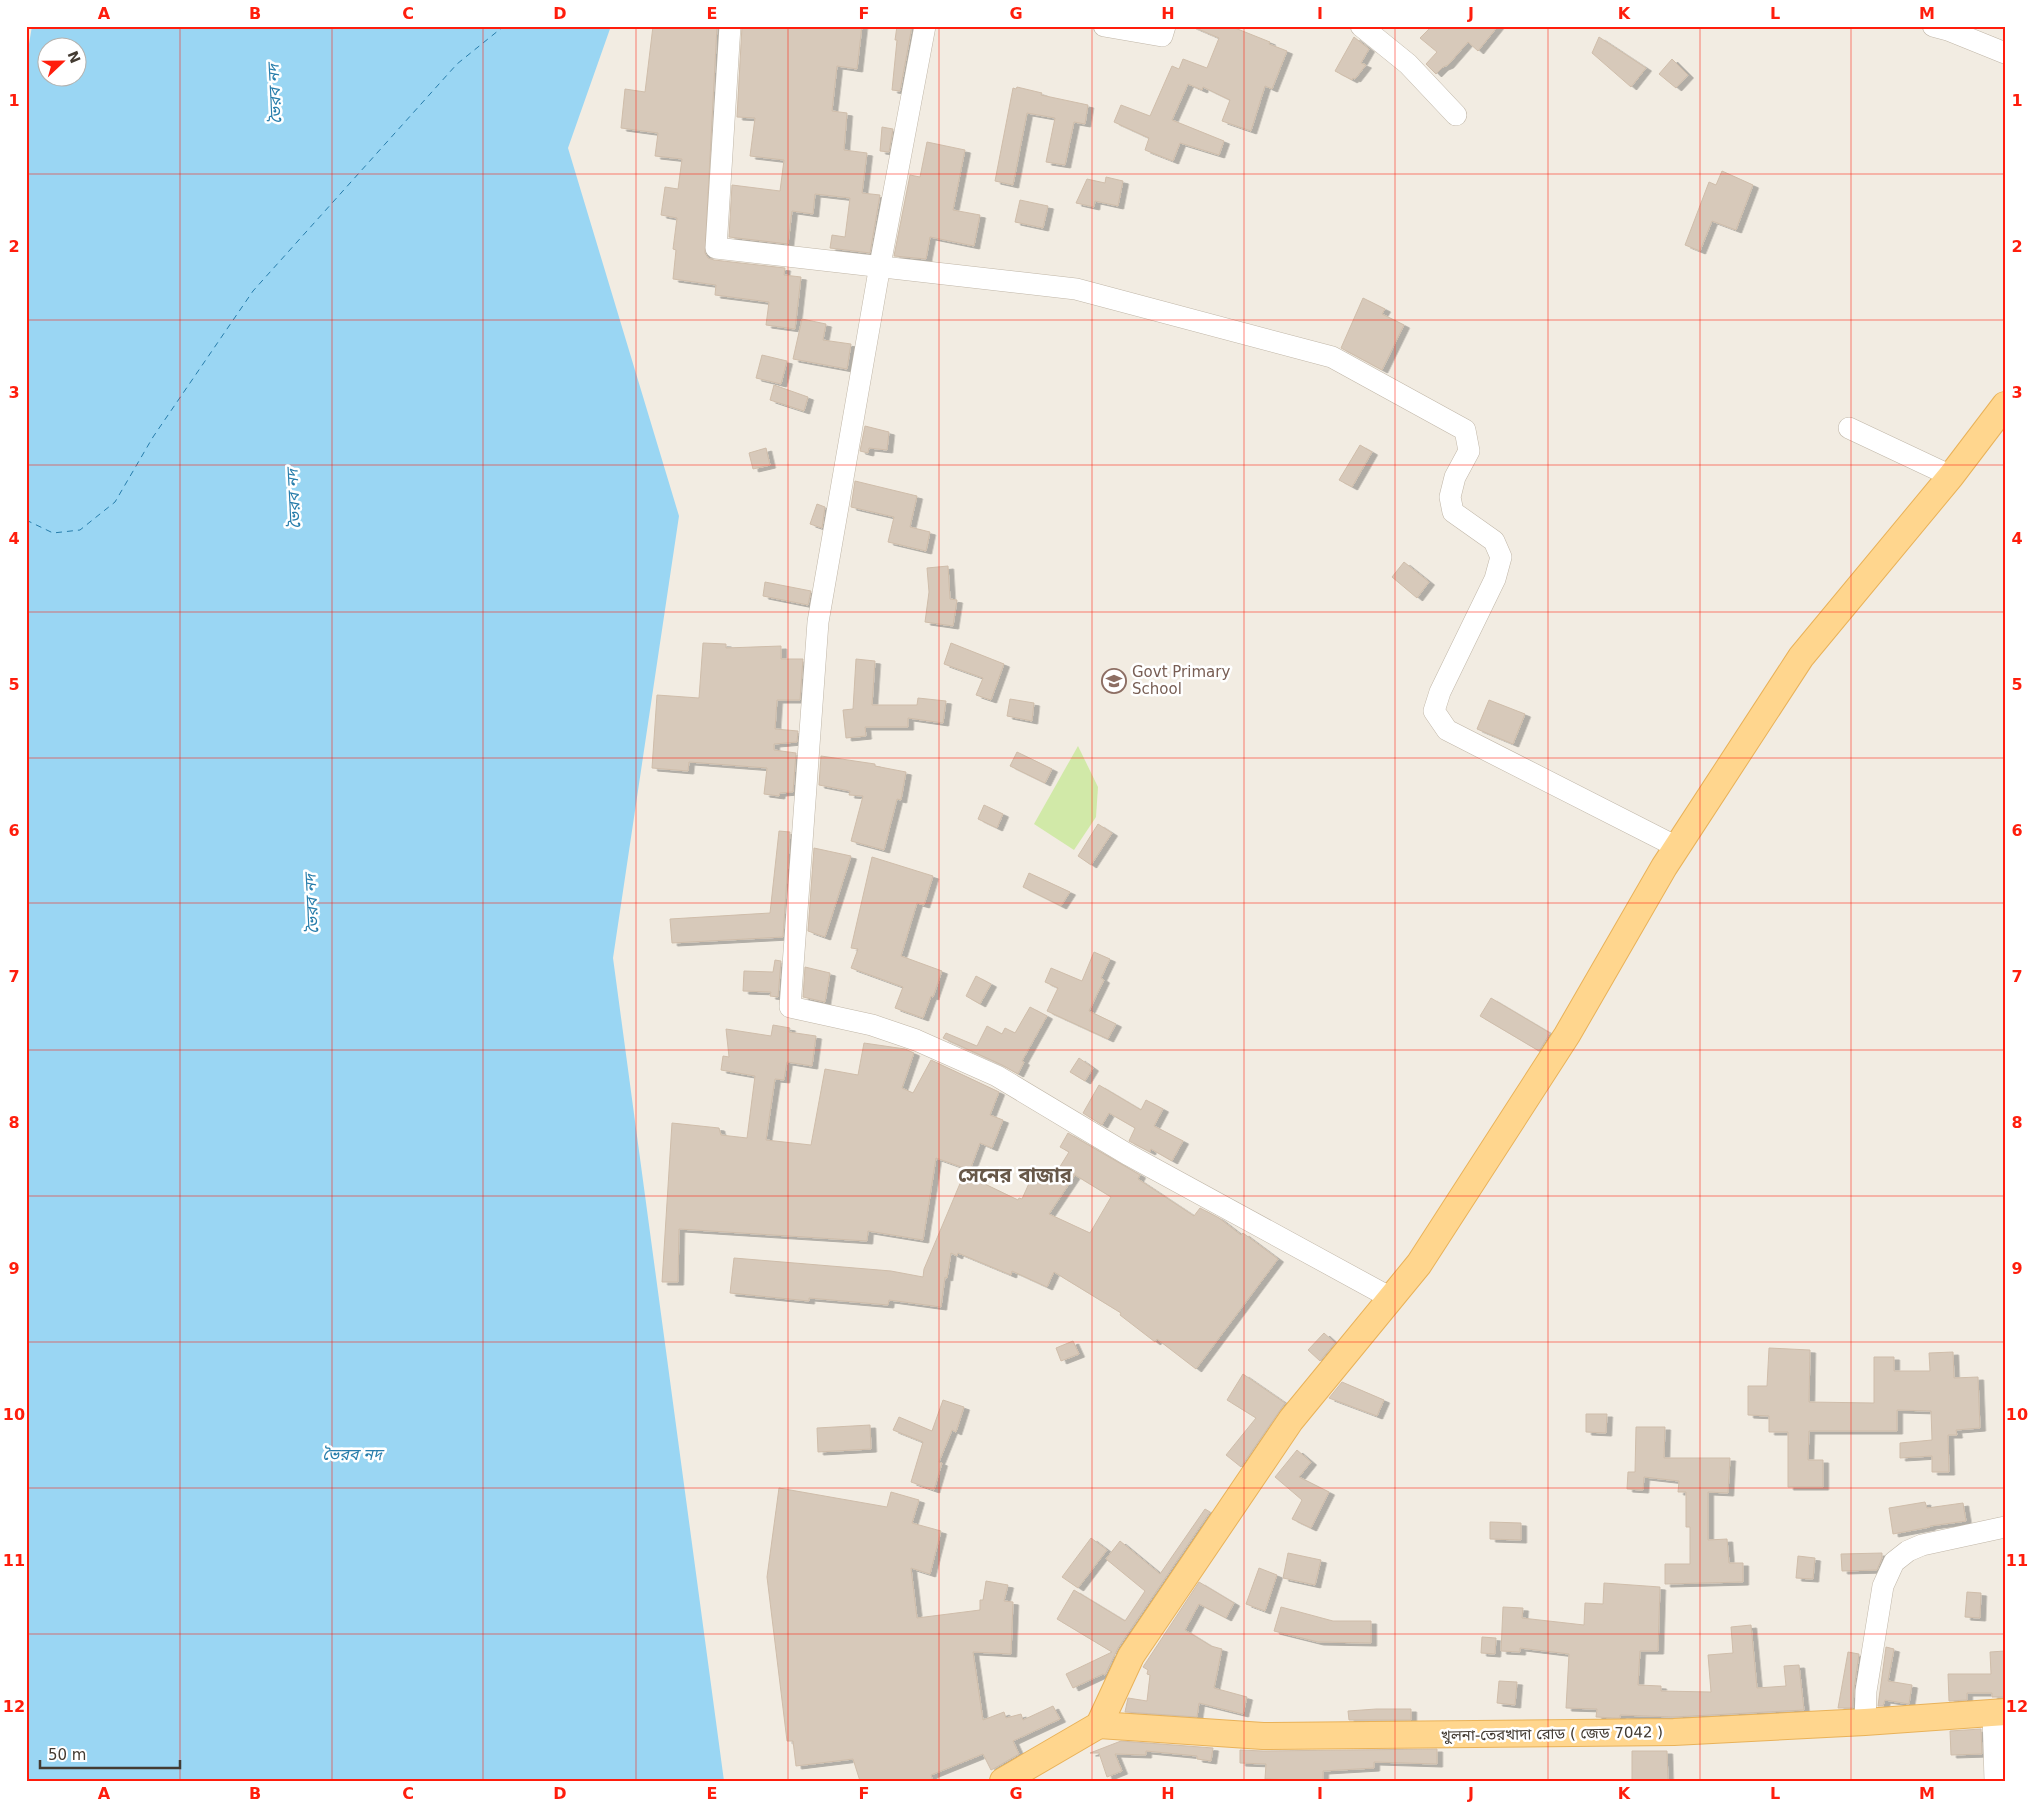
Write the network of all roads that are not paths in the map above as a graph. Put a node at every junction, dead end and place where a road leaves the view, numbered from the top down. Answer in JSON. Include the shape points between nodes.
{"nodes":[{"id":1,"x":730,"y":26,"type":"edge"},
{"id":2,"x":925,"y":26,"type":"edge"},
{"id":3,"x":1104,"y":26,"type":"edge"},
{"id":4,"x":1165,"y":26,"type":"edge"},
{"id":5,"x":1361,"y":26,"type":"edge"},
{"id":6,"x":1933,"y":26,"type":"edge"},
{"id":7,"x":2005,"y":53,"type":"edge"},
{"id":8,"x":1456,"y":115,"type":"dead end"},
{"id":9,"x":880,"y":265,"type":"junction"},
{"id":10,"x":2003,"y":409,"type":"edge"},
{"id":11,"x":1849,"y":428,"type":"dead end"},
{"id":12,"x":1951,"y":476,"type":"junction"},
{"id":13,"x":1677,"y":847,"type":"junction"},
{"id":14,"x":1391,"y":1298,"type":"junction"},
{"id":15,"x":2005,"y":1527,"type":"edge"},
{"id":16,"x":1999,"y":1713,"type":"edge"},
{"id":17,"x":1865,"y":1722,"type":"junction"},
{"id":18,"x":1099,"y":1725,"type":"junction"},
{"id":19,"x":1003,"y":1781,"type":"edge"},
{"id":20,"x":1995,"y":1781,"type":"edge"}],
"edges":[{"from":1,"to":9,"type":"street","via":[[716,248]]},
{"from":2,"to":9,"type":"street"},
{"from":3,"to":4,"type":"street","via":[[1162,36]]},
{"from":5,"to":8,"type":"street","via":[[1408,64]]},
{"from":6,"to":7,"type":"street"},
{"from":9,"to":13,"type":"street","via":[[1076,289],[1332,357],[1465,430],[1469,451],[1455,477],[1450,497],[1453,512],[1494,541],[1501,557],[1495,579],[1440,692],[1434,711],[1447,730]]},
{"from":9,"to":14,"type":"street","via":[[818,622],[790,1007],[872,1025],[916,1040],[997,1076],[1127,1154]]},
{"from":10,"to":12,"type":"main road"},
{"from":11,"to":12,"type":"street"},
{"from":12,"to":13,"type":"main road","via":[[1801,657]]},
{"from":13,"to":14,"type":"main road","via":[[1567,1035],[1419,1264]]},
{"from":14,"to":18,"type":"main road","via":[[1286,1428],[1131,1656]]},
{"from":15,"to":17,"type":"street","via":[[1922,1545],[1894,1562],[1883,1586],[1866,1691]]},
{"from":16,"to":17,"type":"main road","name":"খুলনা-তেরখাদা রোড ( জেড 7042 )"},
{"from":16,"to":20,"type":"street"},
{"from":17,"to":18,"type":"main road","name":"খুলনা-তেরখাদা রোড ( জেড 7042 )","via":[[1674,1732],[1263,1736]]},
{"from":18,"to":19,"type":"main road"}]}
